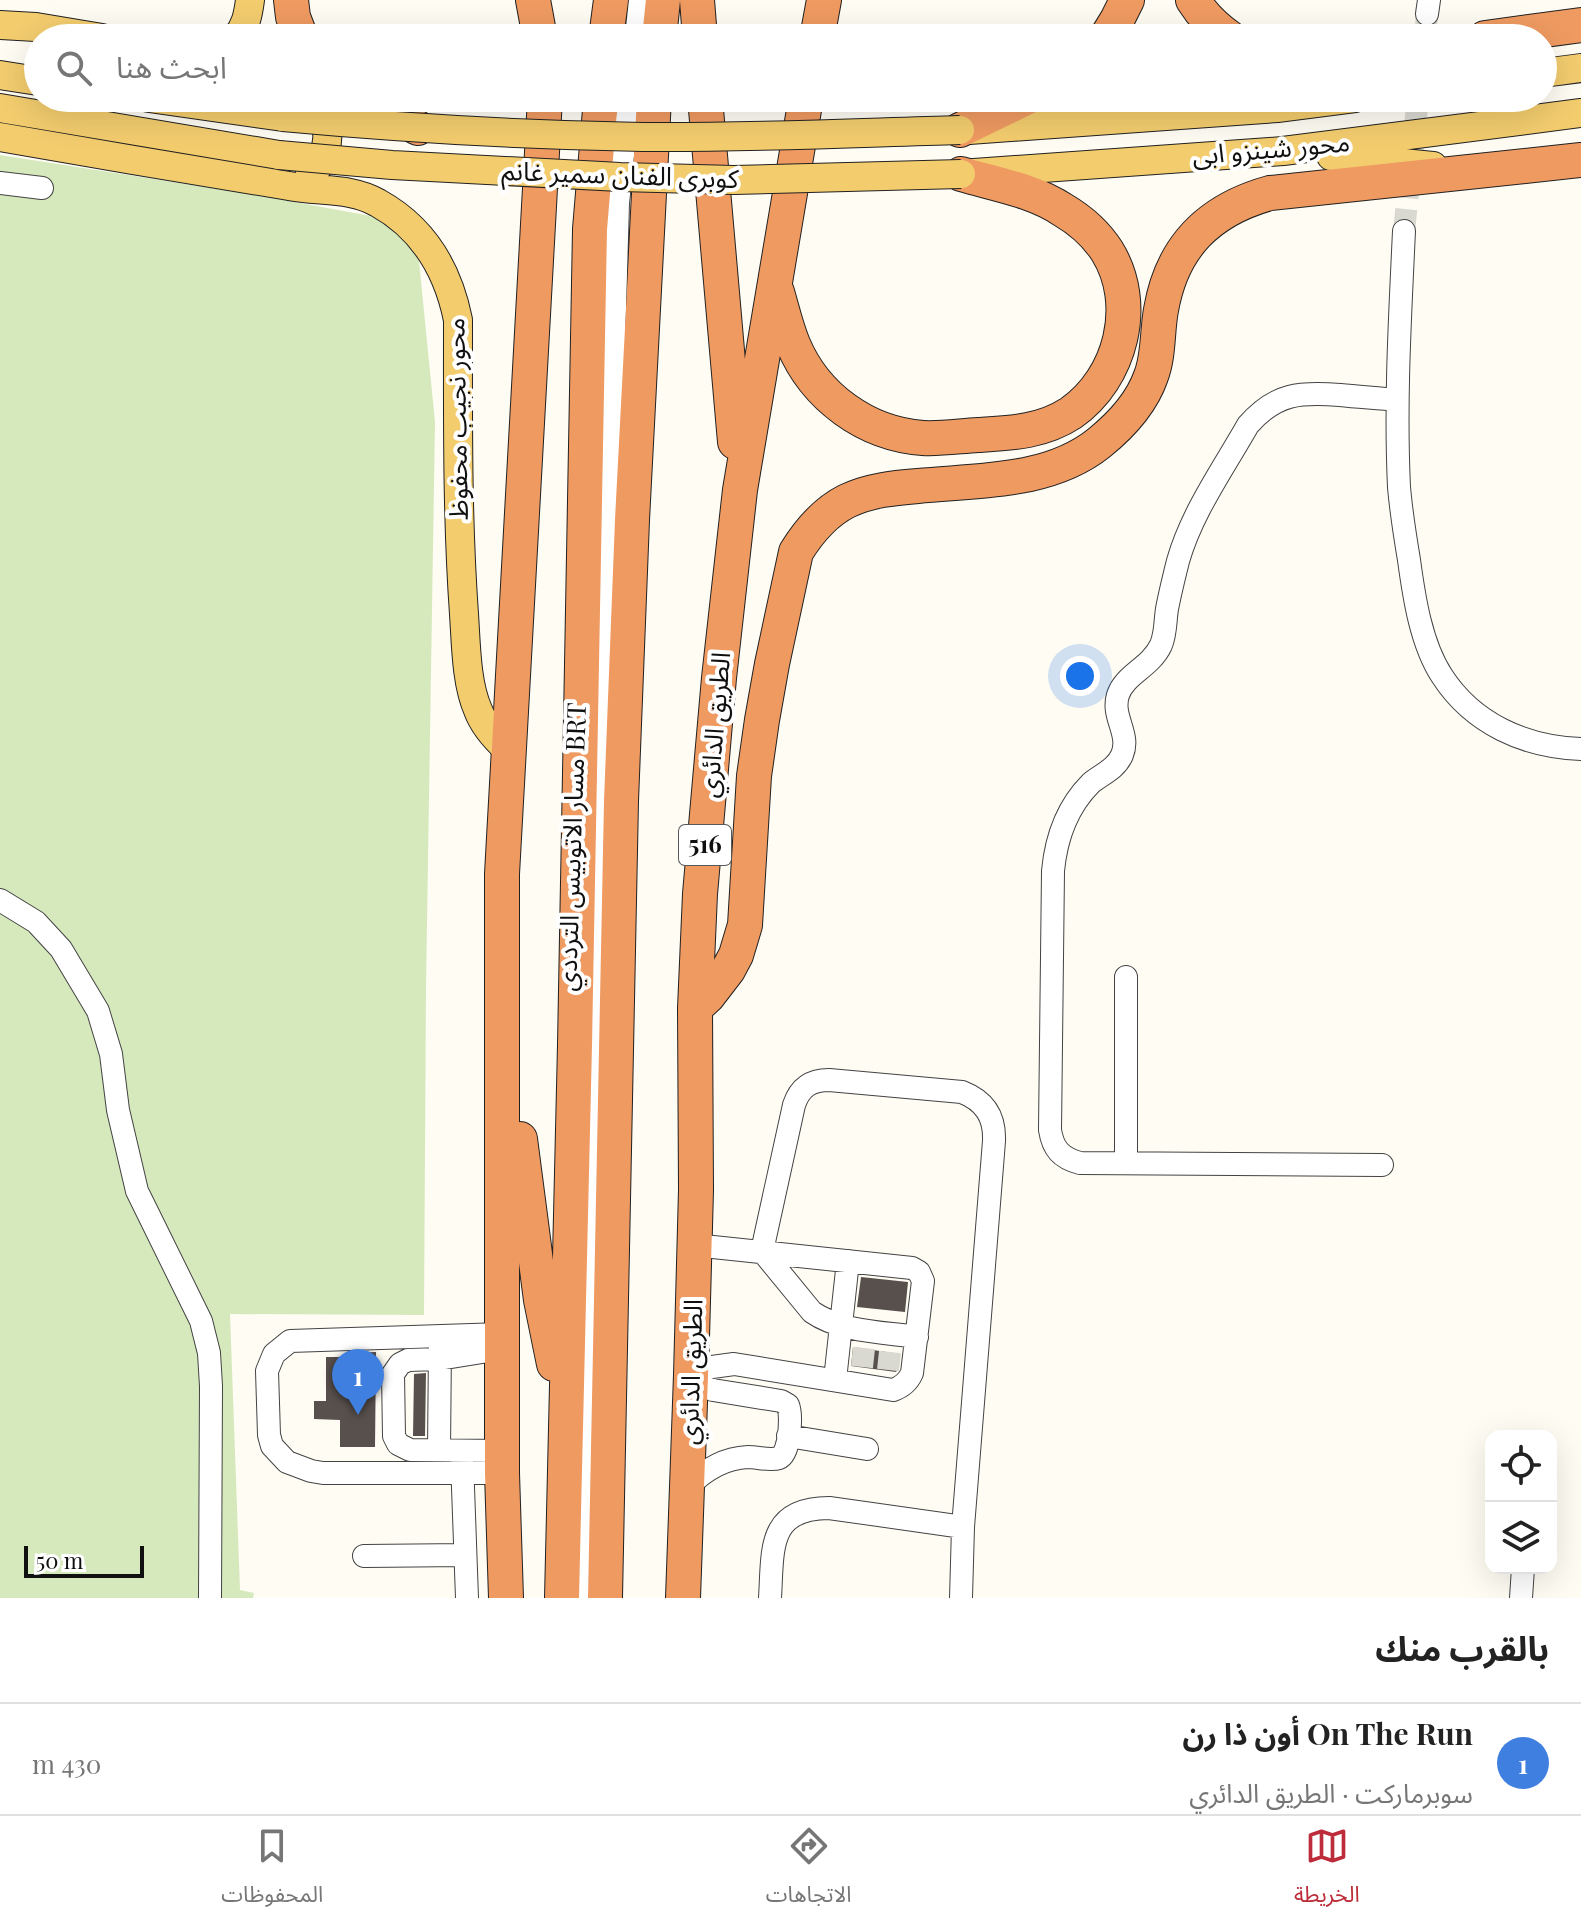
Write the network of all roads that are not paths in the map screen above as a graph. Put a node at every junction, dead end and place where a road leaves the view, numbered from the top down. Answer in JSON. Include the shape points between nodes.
{"nodes":[{"id":1,"x":250,"y":0,"type":"edge"},
{"id":2,"x":291,"y":0,"type":"edge"},
{"id":3,"x":533,"y":0,"type":"edge"},
{"id":4,"x":555,"y":0,"type":"edge"},
{"id":5,"x":611,"y":0,"type":"edge"},
{"id":6,"x":640,"y":0,"type":"edge"},
{"id":7,"x":663,"y":0,"type":"edge"},
{"id":8,"x":697,"y":0,"type":"edge"},
{"id":9,"x":824,"y":0,"type":"edge"},
{"id":10,"x":1127,"y":0,"type":"edge"},
{"id":11,"x":1193,"y":0,"type":"edge"},
{"id":12,"x":0,"y":4,"type":"edge"},
{"id":13,"x":31,"y":24,"type":"edge"},
{"id":14,"x":245,"y":24,"type":"edge"},
{"id":15,"x":296,"y":24,"type":"edge"},
{"id":16,"x":537,"y":24,"type":"edge"},
{"id":17,"x":552,"y":24,"type":"edge"},
{"id":18,"x":608,"y":24,"type":"edge"},
{"id":19,"x":637,"y":24,"type":"edge"},
{"id":20,"x":660,"y":24,"type":"edge"},
{"id":21,"x":699,"y":24,"type":"edge"},
{"id":22,"x":820,"y":24,"type":"edge"},
{"id":23,"x":1114,"y":24,"type":"edge"},
{"id":24,"x":1213,"y":24,"type":"edge"},
{"id":25,"x":0,"y":25,"type":"edge"},
{"id":26,"x":1581,"y":25,"type":"edge"},
{"id":27,"x":24,"y":26,"type":"edge"},
{"id":28,"x":1557,"y":28,"type":"edge"},
{"id":29,"x":1581,"y":68,"type":"edge"},
{"id":30,"x":1557,"y":71,"type":"edge"},
{"id":31,"x":0,"y":75,"type":"edge"},
{"id":32,"x":24,"y":79,"type":"edge"},
{"id":33,"x":0,"y":108,"type":"edge"},
{"id":34,"x":248,"y":112,"type":"edge"},
{"id":35,"x":322,"y":112,"type":"edge"},
{"id":36,"x":388,"y":112,"type":"edge"},
{"id":37,"x":544,"y":112,"type":"edge"},
{"id":38,"x":600,"y":112,"type":"edge"},
{"id":39,"x":628,"y":112,"type":"edge"},
{"id":40,"x":653,"y":112,"type":"edge"},
{"id":41,"x":706,"y":112,"type":"edge"},
{"id":42,"x":804,"y":112,"type":"edge"},
{"id":43,"x":997,"y":112,"type":"edge"},
{"id":44,"x":1179,"y":112,"type":"edge"},
{"id":45,"x":1581,"y":113,"type":"edge"},
{"id":46,"x":418,"y":128,"type":"junction"},
{"id":47,"x":960,"y":130,"type":"junction"},
{"id":48,"x":0,"y":137,"type":"edge"},
{"id":49,"x":1283,"y":151,"type":"junction"},
{"id":50,"x":1581,"y":160,"type":"edge"},
{"id":51,"x":1478,"y":171,"type":"junction"},
{"id":52,"x":961,"y":174,"type":"junction"},
{"id":53,"x":0,"y":183,"type":"edge"},
{"id":54,"x":42,"y":188,"type":"dead end"},
{"id":55,"x":296,"y":188,"type":"junction"},
{"id":56,"x":1404,"y":231,"type":"tunnel mouth"},
{"id":57,"x":774,"y":281,"type":"junction"},
{"id":58,"x":1397,"y":400,"type":"junction"},
{"id":59,"x":740,"y":490,"type":"junction"},
{"id":60,"x":507,"y":749,"type":"junction"},
{"id":61,"x":1581,"y":749,"type":"edge"},
{"id":62,"x":0,"y":900,"type":"edge"},
{"id":63,"x":1126,"y":977,"type":"dead end"},
{"id":64,"x":695,"y":1008,"type":"junction"},
{"id":65,"x":503,"y":1048,"type":"junction"},
{"id":66,"x":1126,"y":1162,"type":"junction"},
{"id":67,"x":1382,"y":1165,"type":"dead end"},
{"id":68,"x":694,"y":1245,"type":"junction"},
{"id":69,"x":762,"y":1251,"type":"junction"},
{"id":70,"x":848,"y":1261,"type":"junction"},
{"id":71,"x":841,"y":1326,"type":"junction"},
{"id":72,"x":440,"y":1336,"type":"junction"},
{"id":73,"x":917,"y":1337,"type":"junction"},
{"id":74,"x":502,"y":1342,"type":"junction"},
{"id":75,"x":439,"y":1359,"type":"junction"},
{"id":76,"x":876,"y":1359,"type":"junction"},
{"id":77,"x":691,"y":1378,"type":"junction"},
{"id":78,"x":835,"y":1380,"type":"junction"},
{"id":79,"x":566,"y":1425,"type":"junction"},
{"id":80,"x":788,"y":1436,"type":"junction"},
{"id":81,"x":867,"y":1449,"type":"dead end"},
{"id":82,"x":450,"y":1450,"type":"junction"},
{"id":83,"x":502,"y":1462,"type":"junction"},
{"id":84,"x":462,"y":1474,"type":"junction"},
{"id":85,"x":687,"y":1488,"type":"junction"},
{"id":86,"x":963,"y":1527,"type":"junction"},
{"id":87,"x":465,"y":1555,"type":"junction"},
{"id":88,"x":364,"y":1556,"type":"dead end"},
{"id":89,"x":1523,"y":1574,"type":"edge"},
{"id":90,"x":210,"y":1598,"type":"edge"},
{"id":91,"x":467,"y":1598,"type":"edge"},
{"id":92,"x":506,"y":1598,"type":"edge"},
{"id":93,"x":562,"y":1598,"type":"edge"},
{"id":94,"x":583,"y":1598,"type":"edge"},
{"id":95,"x":605,"y":1598,"type":"edge"},
{"id":96,"x":683,"y":1598,"type":"edge"},
{"id":97,"x":770,"y":1598,"type":"edge"},
{"id":98,"x":961,"y":1598,"type":"edge"},
{"id":99,"x":1521,"y":1598,"type":"edge"}],
"edges":[{"from":1,"to":14,"type":"main road"},
{"from":2,"to":15,"type":"highway"},
{"from":3,"to":16,"type":"highway"},
{"from":4,"to":17,"type":"highway"},
{"from":5,"to":18,"type":"highway"},
{"from":6,"to":19,"type":"street"},
{"from":7,"to":20,"type":"highway"},
{"from":8,"to":21,"type":"highway"},
{"from":9,"to":22,"type":"highway"},
{"from":10,"to":23,"type":"highway"},
{"from":11,"to":24,"type":"highway"},
{"from":12,"to":13,"type":"main road"},
{"from":25,"to":27,"type":"main road"},
{"from":26,"to":28,"type":"highway"},
{"from":29,"to":30,"type":"main road"},
{"from":31,"to":32,"type":"main road"},
{"from":33,"to":52,"type":"main road","name":"كوبرى الفنان سمير غانم","bridge":true,"via":[[279,155],[492,171],[734,180]]},
{"from":34,"to":46,"type":"main road","name":"كوبرى الفنان سمير غانم","bridge":true},
{"from":35,"to":55,"type":"main road","via":[[326,152],[313,174]]},
{"from":36,"to":46,"type":"highway"},
{"from":37,"to":60,"type":"highway"},
{"from":38,"to":79,"type":"highway","via":[[590,229]]},
{"from":39,"to":94,"type":"street","name":"مسار الاتوبيس الترددي BRT","via":[[618,203]]},
{"from":40,"to":95,"type":"highway","via":[[621,801]]},
{"from":41,"to":59,"type":"highway"},
{"from":42,"to":57,"type":"highway","name":"الطريق الدائري","number":"516"},
{"from":43,"to":47,"type":"highway"},
{"from":44,"to":47,"type":"main road","name":"محور شينزو ابى"},
{"from":45,"to":49,"type":"main road","name":"محور شينزو ابى"},
{"from":46,"to":47,"type":"main road","name":"كوبرى الفنان سمير غانم","bridge":true,"via":[[644,137]]},
{"from":48,"to":55,"type":"main road","name":"محور نجيب محفوظ"},
{"from":49,"to":51,"type":"main road"},
{"from":49,"to":52,"type":"main road","name":"محور شينزو ابى"},
{"from":50,"to":51,"type":"highway"},
{"from":51,"to":64,"type":"highway","via":[[1270,193],[1225,211],[1188,244],[1175,265],[1151,376],[1119,425],[1097,444],[1046,470],[871,492],[836,507],[814,527],[796,552],[764,706],[741,940],[719,984]]},
{"from":52,"to":57,"type":"highway","via":[[1042,198],[1078,220],[1107,250],[1124,314],[1119,347],[1094,391],[1070,413],[1023,432],[927,438],[889,431],[853,415],[823,391],[800,360]]},
{"from":53,"to":54,"type":"street"},
{"from":55,"to":60,"type":"main road","name":"محور نجيب محفوظ","via":[[359,193],[384,206],[420,236],[449,284],[458,320],[458,523],[471,687],[485,725]]},
{"from":56,"to":58,"type":"street"},
{"from":57,"to":59,"type":"highway","name":"الطريق الدائري","number":"516"},
{"from":58,"to":61,"type":"street","via":[[1399,490],[1412,584],[1434,663],[1465,705],[1495,727],[1538,744]]},
{"from":58,"to":66,"type":"street","via":[[1297,394],[1270,404],[1248,425],[1186,536],[1158,650],[1119,692],[1122,756],[1077,800],[1059,834],[1053,871],[1052,1142],[1068,1160]]},
{"from":59,"to":64,"type":"highway","name":"الطريق الدائري","number":"516","via":[[717,693]]},
{"from":60,"to":65,"type":"highway"},
{"from":62,"to":90,"type":"street","via":[[36,922],[61,949],[98,1011],[137,1191],[201,1321],[211,1386]]},
{"from":63,"to":66,"type":"street"},
{"from":64,"to":68,"type":"highway","name":"الطريق الدائري","number":"516"},
{"from":65,"to":74,"type":"highway"},
{"from":65,"to":79,"type":"highway","via":[[541,1300]]},
{"from":66,"to":67,"type":"street"},
{"from":68,"to":69,"type":"street"},
{"from":68,"to":77,"type":"highway","name":"الطريق الدائري","number":"516"},
{"from":69,"to":70,"type":"street"},
{"from":69,"to":71,"type":"street","via":[[812,1312]]},
{"from":69,"to":86,"type":"street","via":[[794,1105],[806,1085],[829,1080],[962,1092],[988,1110],[994,1141]]},
{"from":70,"to":71,"type":"street"},
{"from":70,"to":73,"type":"street","via":[[919,1272],[923,1281]]},
{"from":71,"to":76,"type":"street"},
{"from":71,"to":78,"type":"street"},
{"from":72,"to":74,"type":"street"},
{"from":72,"to":75,"type":"street"},
{"from":72,"to":84,"type":"street","via":[[284,1344],[267,1371],[269,1435],[287,1462],[311,1471]]},
{"from":73,"to":76,"type":"street"},
{"from":73,"to":76,"type":"street","via":[[912,1373],[898,1388],[893,1390]]},
{"from":74,"to":75,"type":"street"},
{"from":74,"to":83,"type":"highway"},
{"from":75,"to":82,"type":"street"},
{"from":75,"to":82,"type":"street","via":[[397,1366],[395,1440],[405,1449]]},
{"from":76,"to":78,"type":"street"},
{"from":77,"to":78,"type":"street","via":[[734,1364]]},
{"from":77,"to":80,"type":"street","via":[[713,1390],[785,1402],[791,1409]]},
{"from":77,"to":85,"type":"highway","name":"الطريق الدائري","number":"516"},
{"from":79,"to":93,"type":"highway"},
{"from":80,"to":81,"type":"street"},
{"from":80,"to":85,"type":"street","via":[[780,1458],[733,1459],[708,1470]]},
{"from":82,"to":83,"type":"street"},
{"from":82,"to":84,"type":"street"},
{"from":83,"to":84,"type":"street"},
{"from":83,"to":92,"type":"highway"},
{"from":84,"to":87,"type":"street"},
{"from":85,"to":96,"type":"highway","name":"الطريق الدائري","number":"516"},
{"from":86,"to":97,"type":"street","via":[[811,1508],[794,1515],[773,1545]]},
{"from":86,"to":98,"type":"street"},
{"from":87,"to":88,"type":"street"},
{"from":87,"to":91,"type":"street"},
{"from":89,"to":99,"type":"street"}]}
